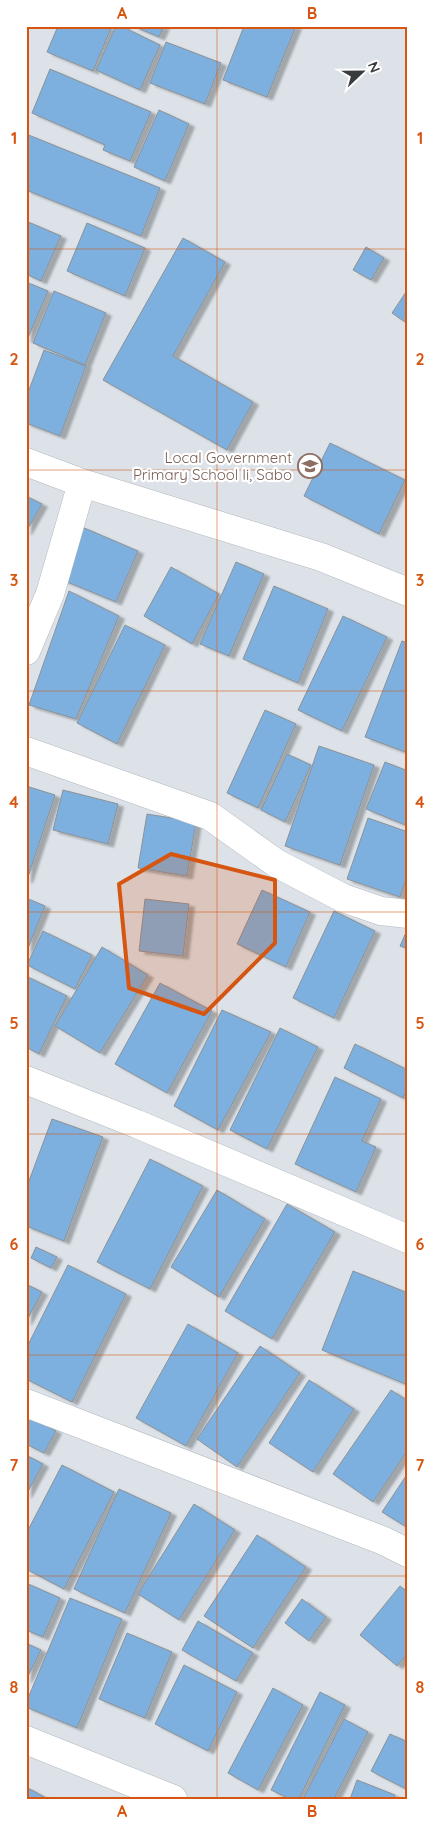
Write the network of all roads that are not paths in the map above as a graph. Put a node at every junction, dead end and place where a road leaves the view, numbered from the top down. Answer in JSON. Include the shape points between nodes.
{"nodes":[{"id":1,"x":26,"y":462,"type":"edge"},
{"id":2,"x":82,"y":483,"type":"junction"},
{"id":3,"x":408,"y":592,"type":"edge"},
{"id":4,"x":26,"y":651,"type":"edge"},
{"id":5,"x":26,"y":751,"type":"edge"},
{"id":6,"x":408,"y":914,"type":"edge"},
{"id":7,"x":26,"y":1080,"type":"edge"},
{"id":8,"x":408,"y":1239,"type":"edge"},
{"id":9,"x":26,"y":1403,"type":"edge"},
{"id":10,"x":408,"y":1553,"type":"edge"},
{"id":11,"x":26,"y":1740,"type":"edge"},
{"id":12,"x":173,"y":1799,"type":"edge"}],
"edges":[{"from":1,"to":2,"type":"street"},
{"from":2,"to":3,"type":"street","via":[[321,557]]},
{"from":2,"to":4,"type":"street","via":[[50,594]]},
{"from":5,"to":6,"type":"street","via":[[210,816],[276,863],[343,898],[381,911]]},
{"from":7,"to":8,"type":"street"},
{"from":9,"to":10,"type":"street"},
{"from":11,"to":12,"type":"street"}]}
